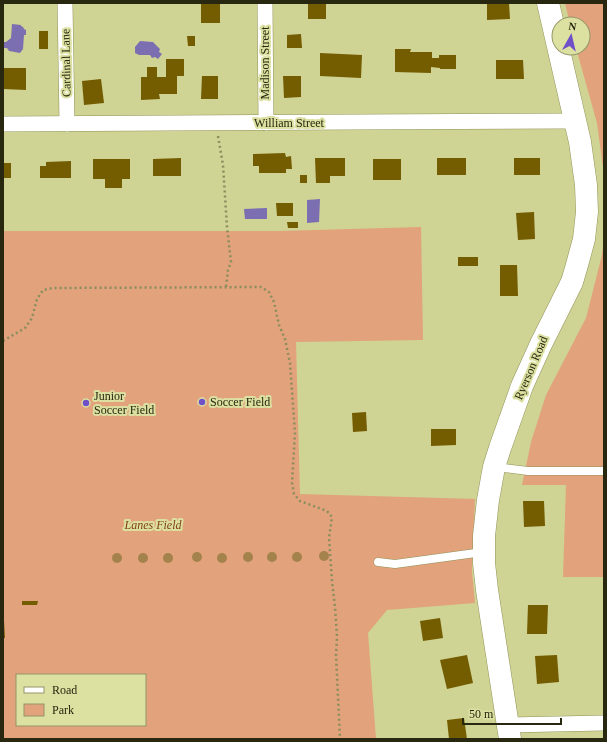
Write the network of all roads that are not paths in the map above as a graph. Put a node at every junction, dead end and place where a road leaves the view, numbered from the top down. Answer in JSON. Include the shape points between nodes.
{"nodes":[{"id":1,"x":65,"y":3,"type":"edge"},
{"id":2,"x":265,"y":3,"type":"edge"},
{"id":3,"x":548,"y":3,"type":"edge"},
{"id":4,"x":576,"y":121,"type":"junction"},
{"id":5,"x":266,"y":123,"type":"junction"},
{"id":6,"x":3,"y":124,"type":"edge"},
{"id":7,"x":67,"y":124,"type":"junction"},
{"id":8,"x":494,"y":467,"type":"junction"},
{"id":9,"x":604,"y":471,"type":"edge"},
{"id":10,"x":484,"y":552,"type":"junction"},
{"id":11,"x":378,"y":562,"type":"dead end"},
{"id":12,"x":604,"y":723,"type":"edge"},
{"id":13,"x":508,"y":732,"type":"edge"}],
"edges":[{"from":1,"to":7,"type":"street","name":"Cardinal Lane"},
{"from":2,"to":5,"type":"street","name":"Madison Street"},
{"from":3,"to":4,"type":"street","name":"Ryerson Road"},
{"from":4,"to":5,"type":"street","name":"William Street"},
{"from":4,"to":8,"type":"street","name":"Ryerson Road","via":[[586,185],[584,239],[572,282],[522,386]]},
{"from":5,"to":7,"type":"street","name":"William Street"},
{"from":6,"to":7,"type":"street","name":"William Street"},
{"from":8,"to":9,"type":"lane"},
{"from":8,"to":10,"type":"street","name":"Ryerson Road","via":[[488,500]]},
{"from":10,"to":11,"type":"lane","via":[[395,564]]},
{"from":10,"to":13,"type":"street","name":"Ryerson Road","via":[[487,590]]},
{"from":12,"to":13,"type":"street"}]}
